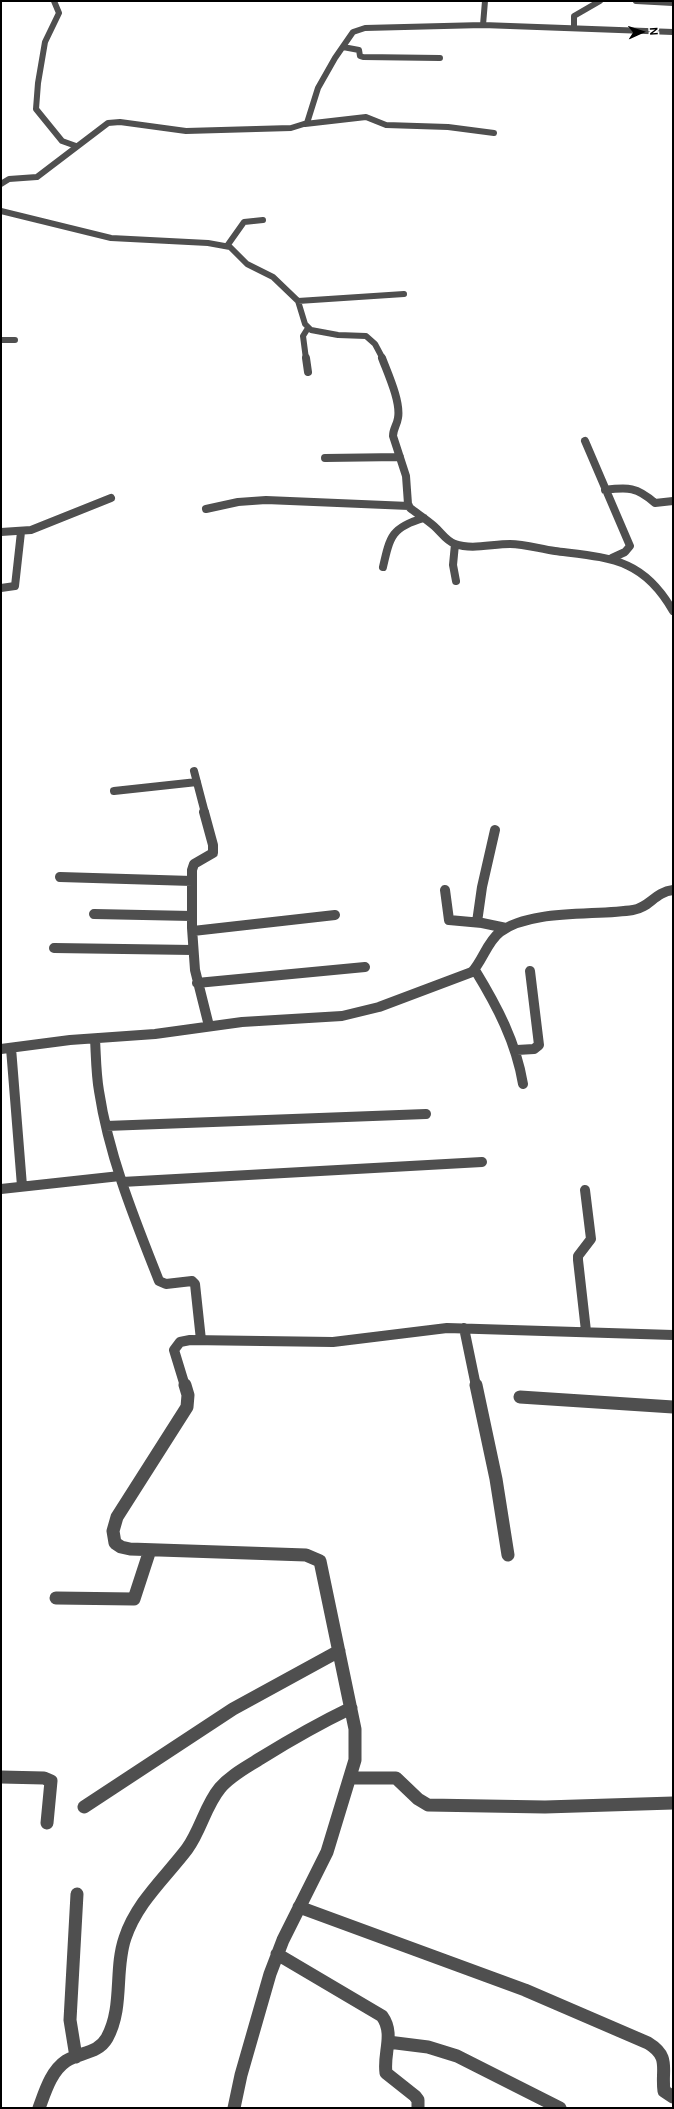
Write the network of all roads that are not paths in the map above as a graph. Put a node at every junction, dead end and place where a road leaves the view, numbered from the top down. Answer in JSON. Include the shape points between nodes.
{"nodes":[{"id":1,"x":54,"y":1,"type":"edge"},
{"id":2,"x":485,"y":1,"type":"edge"},
{"id":3,"x":600,"y":1,"type":"edge"},
{"id":4,"x":636,"y":1,"type":"edge"},
{"id":5,"x":673,"y":3,"type":"edge"},
{"id":6,"x":483,"y":25,"type":"junction"},
{"id":7,"x":574,"y":28,"type":"junction"},
{"id":8,"x":673,"y":32,"type":"edge"},
{"id":9,"x":343,"y":47,"type":"junction"},
{"id":10,"x":440,"y":58,"type":"dead end"},
{"id":11,"x":305,"y":124,"type":"junction"},
{"id":12,"x":494,"y":133,"type":"dead end"},
{"id":13,"x":76,"y":146,"type":"junction"},
{"id":14,"x":1,"y":184,"type":"edge"},
{"id":15,"x":1,"y":211,"type":"edge"},
{"id":16,"x":262,"y":220,"type":"dead end"},
{"id":17,"x":226,"y":246,"type":"junction"},
{"id":18,"x":404,"y":294,"type":"dead end"},
{"id":19,"x":298,"y":301,"type":"junction"},
{"id":20,"x":308,"y":328,"type":"junction"},
{"id":21,"x":1,"y":340,"type":"edge"},
{"id":22,"x":16,"y":340,"type":"dead end"},
{"id":23,"x":308,"y":372,"type":"dead end"},
{"id":24,"x":585,"y":441,"type":"dead end"},
{"id":25,"x":400,"y":457,"type":"junction"},
{"id":26,"x":325,"y":458,"type":"dead end"},
{"id":27,"x":605,"y":490,"type":"junction"},
{"id":28,"x":110,"y":498,"type":"dead end"},
{"id":29,"x":673,"y":501,"type":"edge"},
{"id":30,"x":409,"y":506,"type":"junction"},
{"id":31,"x":206,"y":510,"type":"dead end"},
{"id":32,"x":424,"y":518,"type":"junction"},
{"id":33,"x":1,"y":532,"type":"edge"},
{"id":34,"x":21,"y":532,"type":"junction"},
{"id":35,"x":455,"y":544,"type":"junction"},
{"id":36,"x":612,"y":558,"type":"junction"},
{"id":37,"x":383,"y":567,"type":"dead end"},
{"id":38,"x":456,"y":581,"type":"dead end"},
{"id":39,"x":1,"y":588,"type":"edge"},
{"id":40,"x":673,"y":611,"type":"edge"},
{"id":41,"x":194,"y":771,"type":"dead end"},
{"id":42,"x":197,"y":782,"type":"junction"},
{"id":43,"x":114,"y":791,"type":"dead end"},
{"id":44,"x":494,"y":830,"type":"dead end"},
{"id":45,"x":60,"y":877,"type":"dead end"},
{"id":46,"x":192,"y":881,"type":"junction"},
{"id":47,"x":445,"y":890,"type":"dead end"},
{"id":48,"x":673,"y":890,"type":"edge"},
{"id":49,"x":94,"y":914,"type":"dead end"},
{"id":50,"x":335,"y":915,"type":"dead end"},
{"id":51,"x":192,"y":916,"type":"junction"},
{"id":52,"x":477,"y":922,"type":"junction"},
{"id":53,"x":506,"y":928,"type":"junction"},
{"id":54,"x":192,"y":931,"type":"junction"},
{"id":55,"x":54,"y":948,"type":"dead end"},
{"id":56,"x":194,"y":950,"type":"junction"},
{"id":57,"x":365,"y":967,"type":"dead end"},
{"id":58,"x":475,"y":970,"type":"junction"},
{"id":59,"x":530,"y":971,"type":"dead end"},
{"id":60,"x":198,"y":983,"type":"junction"},
{"id":61,"x":209,"y":1026,"type":"junction"},
{"id":62,"x":95,"y":1039,"type":"junction"},
{"id":63,"x":6,"y":1049,"type":"edge"},
{"id":64,"x":517,"y":1050,"type":"junction"},
{"id":65,"x":523,"y":1084,"type":"dead end"},
{"id":66,"x":426,"y":1114,"type":"dead end"},
{"id":67,"x":106,"y":1126,"type":"junction"},
{"id":68,"x":482,"y":1162,"type":"dead end"},
{"id":69,"x":121,"y":1179,"type":"junction"},
{"id":70,"x":22,"y":1186,"type":"junction"},
{"id":71,"x":1,"y":1189,"type":"edge"},
{"id":72,"x":585,"y":1190,"type":"dead end"},
{"id":73,"x":464,"y":1328,"type":"junction"},
{"id":74,"x":586,"y":1331,"type":"junction"},
{"id":75,"x":673,"y":1335,"type":"edge"},
{"id":76,"x":201,"y":1340,"type":"junction"},
{"id":77,"x":520,"y":1397,"type":"dead end"},
{"id":78,"x":673,"y":1407,"type":"edge"},
{"id":79,"x":150,"y":1550,"type":"junction"},
{"id":80,"x":508,"y":1555,"type":"dead end"},
{"id":81,"x":56,"y":1598,"type":"dead end"},
{"id":82,"x":339,"y":1651,"type":"junction"},
{"id":83,"x":351,"y":1708,"type":"junction"},
{"id":84,"x":1,"y":1777,"type":"edge"},
{"id":85,"x":351,"y":1778,"type":"junction"},
{"id":86,"x":673,"y":1802,"type":"edge"},
{"id":87,"x":84,"y":1807,"type":"dead end"},
{"id":88,"x":47,"y":1823,"type":"dead end"},
{"id":89,"x":77,"y":1894,"type":"dead end"},
{"id":90,"x":300,"y":1907,"type":"junction"},
{"id":91,"x":278,"y":1954,"type":"junction"},
{"id":92,"x":388,"y":2042,"type":"junction"},
{"id":93,"x":76,"y":2057,"type":"junction"},
{"id":94,"x":673,"y":2097,"type":"edge"},
{"id":95,"x":39,"y":2108,"type":"edge"},
{"id":96,"x":234,"y":2108,"type":"edge"},
{"id":97,"x":418,"y":2108,"type":"edge"},
{"id":98,"x":560,"y":2108,"type":"edge"}],
"edges":[{"from":1,"to":13,"type":"street","via":[[59,13],[48,33],[45,45],[36,108],[62,141]]},
{"from":2,"to":6,"type":"street"},
{"from":3,"to":7,"type":"street","via":[[574,16]]},
{"from":4,"to":5,"type":"street"},
{"from":6,"to":7,"type":"street"},
{"from":6,"to":9,"type":"street","via":[[365,28],[353,32]]},
{"from":7,"to":8,"type":"street"},
{"from":9,"to":10,"type":"street","via":[[359,50],[360,56],[363,57]]},
{"from":9,"to":11,"type":"street","via":[[318,88],[309,120]]},
{"from":11,"to":12,"type":"street","via":[[364,117],[386,125],[448,127]]},
{"from":11,"to":13,"type":"street","via":[[291,128],[186,130],[112,122],[100,126]]},
{"from":13,"to":14,"type":"street","via":[[36,177],[11,177]]},
{"from":15,"to":17,"type":"street","via":[[110,238]]},
{"from":16,"to":17,"type":"street","via":[[244,222]]},
{"from":17,"to":19,"type":"street","via":[[234,249],[247,264],[273,277]]},
{"from":18,"to":19,"type":"street"},
{"from":19,"to":20,"type":"street"},
{"from":20,"to":23,"type":"street","via":[[303,336]]},
{"from":20,"to":25,"type":"street","via":[[327,334],[366,336],[375,344],[398,408],[393,436]]},
{"from":21,"to":22,"type":"street"},
{"from":24,"to":27,"type":"street"},
{"from":25,"to":26,"type":"street"},
{"from":25,"to":30,"type":"street","via":[[406,476]]},
{"from":27,"to":29,"type":"street","via":[[631,487],[655,503]]},
{"from":27,"to":36,"type":"street","via":[[630,546],[625,552]]},
{"from":28,"to":34,"type":"street"},
{"from":30,"to":31,"type":"street","via":[[266,500],[238,502]]},
{"from":30,"to":32,"type":"street"},
{"from":32,"to":35,"type":"street"},
{"from":32,"to":37,"type":"street","via":[[406,522],[397,528],[389,544]]},
{"from":33,"to":34,"type":"street"},
{"from":34,"to":39,"type":"street","via":[[15,586]]},
{"from":35,"to":36,"type":"street","via":[[518,544]]},
{"from":35,"to":38,"type":"street","via":[[452,556]]},
{"from":36,"to":40,"type":"street","via":[[652,579]]},
{"from":41,"to":42,"type":"street"},
{"from":42,"to":43,"type":"street"},
{"from":42,"to":46,"type":"street","via":[[214,850],[209,856],[194,864]]},
{"from":44,"to":52,"type":"street"},
{"from":45,"to":46,"type":"street"},
{"from":46,"to":51,"type":"street"},
{"from":47,"to":52,"type":"street","via":[[447,918]]},
{"from":48,"to":53,"type":"street","via":[[660,892],[634,910],[541,918]]},
{"from":49,"to":51,"type":"street"},
{"from":50,"to":54,"type":"street"},
{"from":51,"to":54,"type":"street"},
{"from":52,"to":53,"type":"street"},
{"from":53,"to":58,"type":"street","via":[[490,943]]},
{"from":54,"to":56,"type":"street"},
{"from":55,"to":56,"type":"street"},
{"from":56,"to":60,"type":"street"},
{"from":57,"to":60,"type":"street"},
{"from":58,"to":61,"type":"street","via":[[355,1014]]},
{"from":58,"to":64,"type":"street"},
{"from":59,"to":64,"type":"street","via":[[539,1045],[534,1049]]},
{"from":60,"to":61,"type":"street"},
{"from":61,"to":62,"type":"street"},
{"from":62,"to":63,"type":"street"},
{"from":62,"to":67,"type":"street","via":[[99,1091]]},
{"from":63,"to":70,"type":"street"},
{"from":64,"to":65,"type":"street"},
{"from":66,"to":67,"type":"street"},
{"from":67,"to":69,"type":"street"},
{"from":68,"to":69,"type":"street"},
{"from":69,"to":70,"type":"street"},
{"from":69,"to":76,"type":"street","via":[[159,1281],[166,1284],[190,1281],[195,1284]]},
{"from":70,"to":71,"type":"street"},
{"from":72,"to":74,"type":"street","via":[[591,1239],[578,1256],[578,1260]]},
{"from":73,"to":74,"type":"street"},
{"from":73,"to":76,"type":"street","via":[[435,1328],[333,1342]]},
{"from":73,"to":80,"type":"street","via":[[496,1479]]},
{"from":74,"to":75,"type":"street"},
{"from":76,"to":79,"type":"street","via":[[181,1341],[176,1345],[174,1350],[188,1395],[187,1407],[115,1524],[115,1543],[125,1548]]},
{"from":77,"to":78,"type":"street"},
{"from":79,"to":81,"type":"street","via":[[134,1599]]},
{"from":79,"to":82,"type":"street","via":[[313,1557],[320,1561],[323,1569]]},
{"from":82,"to":83,"type":"street"},
{"from":82,"to":87,"type":"street","via":[[233,1709]]},
{"from":83,"to":85,"type":"street","via":[[356,1747]]},
{"from":83,"to":93,"type":"street","via":[[314,1726],[235,1774],[216,1792],[188,1848],[149,1894],[133,1919],[123,1945],[118,2008],[114,2024],[98,2049]]},
{"from":84,"to":88,"type":"street","via":[[44,1778],[51,1781]]},
{"from":85,"to":86,"type":"street","via":[[396,1778],[428,1805],[545,1807]]},
{"from":85,"to":90,"type":"street","via":[[327,1852]]},
{"from":89,"to":93,"type":"street","via":[[70,2020]]},
{"from":90,"to":91,"type":"street"},
{"from":90,"to":94,"type":"street","via":[[525,1990],[648,2043],[662,2052],[664,2091]]},
{"from":91,"to":92,"type":"street","via":[[382,2016],[388,2022]]},
{"from":91,"to":96,"type":"street","via":[[241,2075]]},
{"from":92,"to":97,"type":"street","via":[[386,2073],[415,2096]]},
{"from":92,"to":98,"type":"street","via":[[428,2047],[457,2056]]},
{"from":93,"to":95,"type":"street","via":[[61,2065]]}]}
